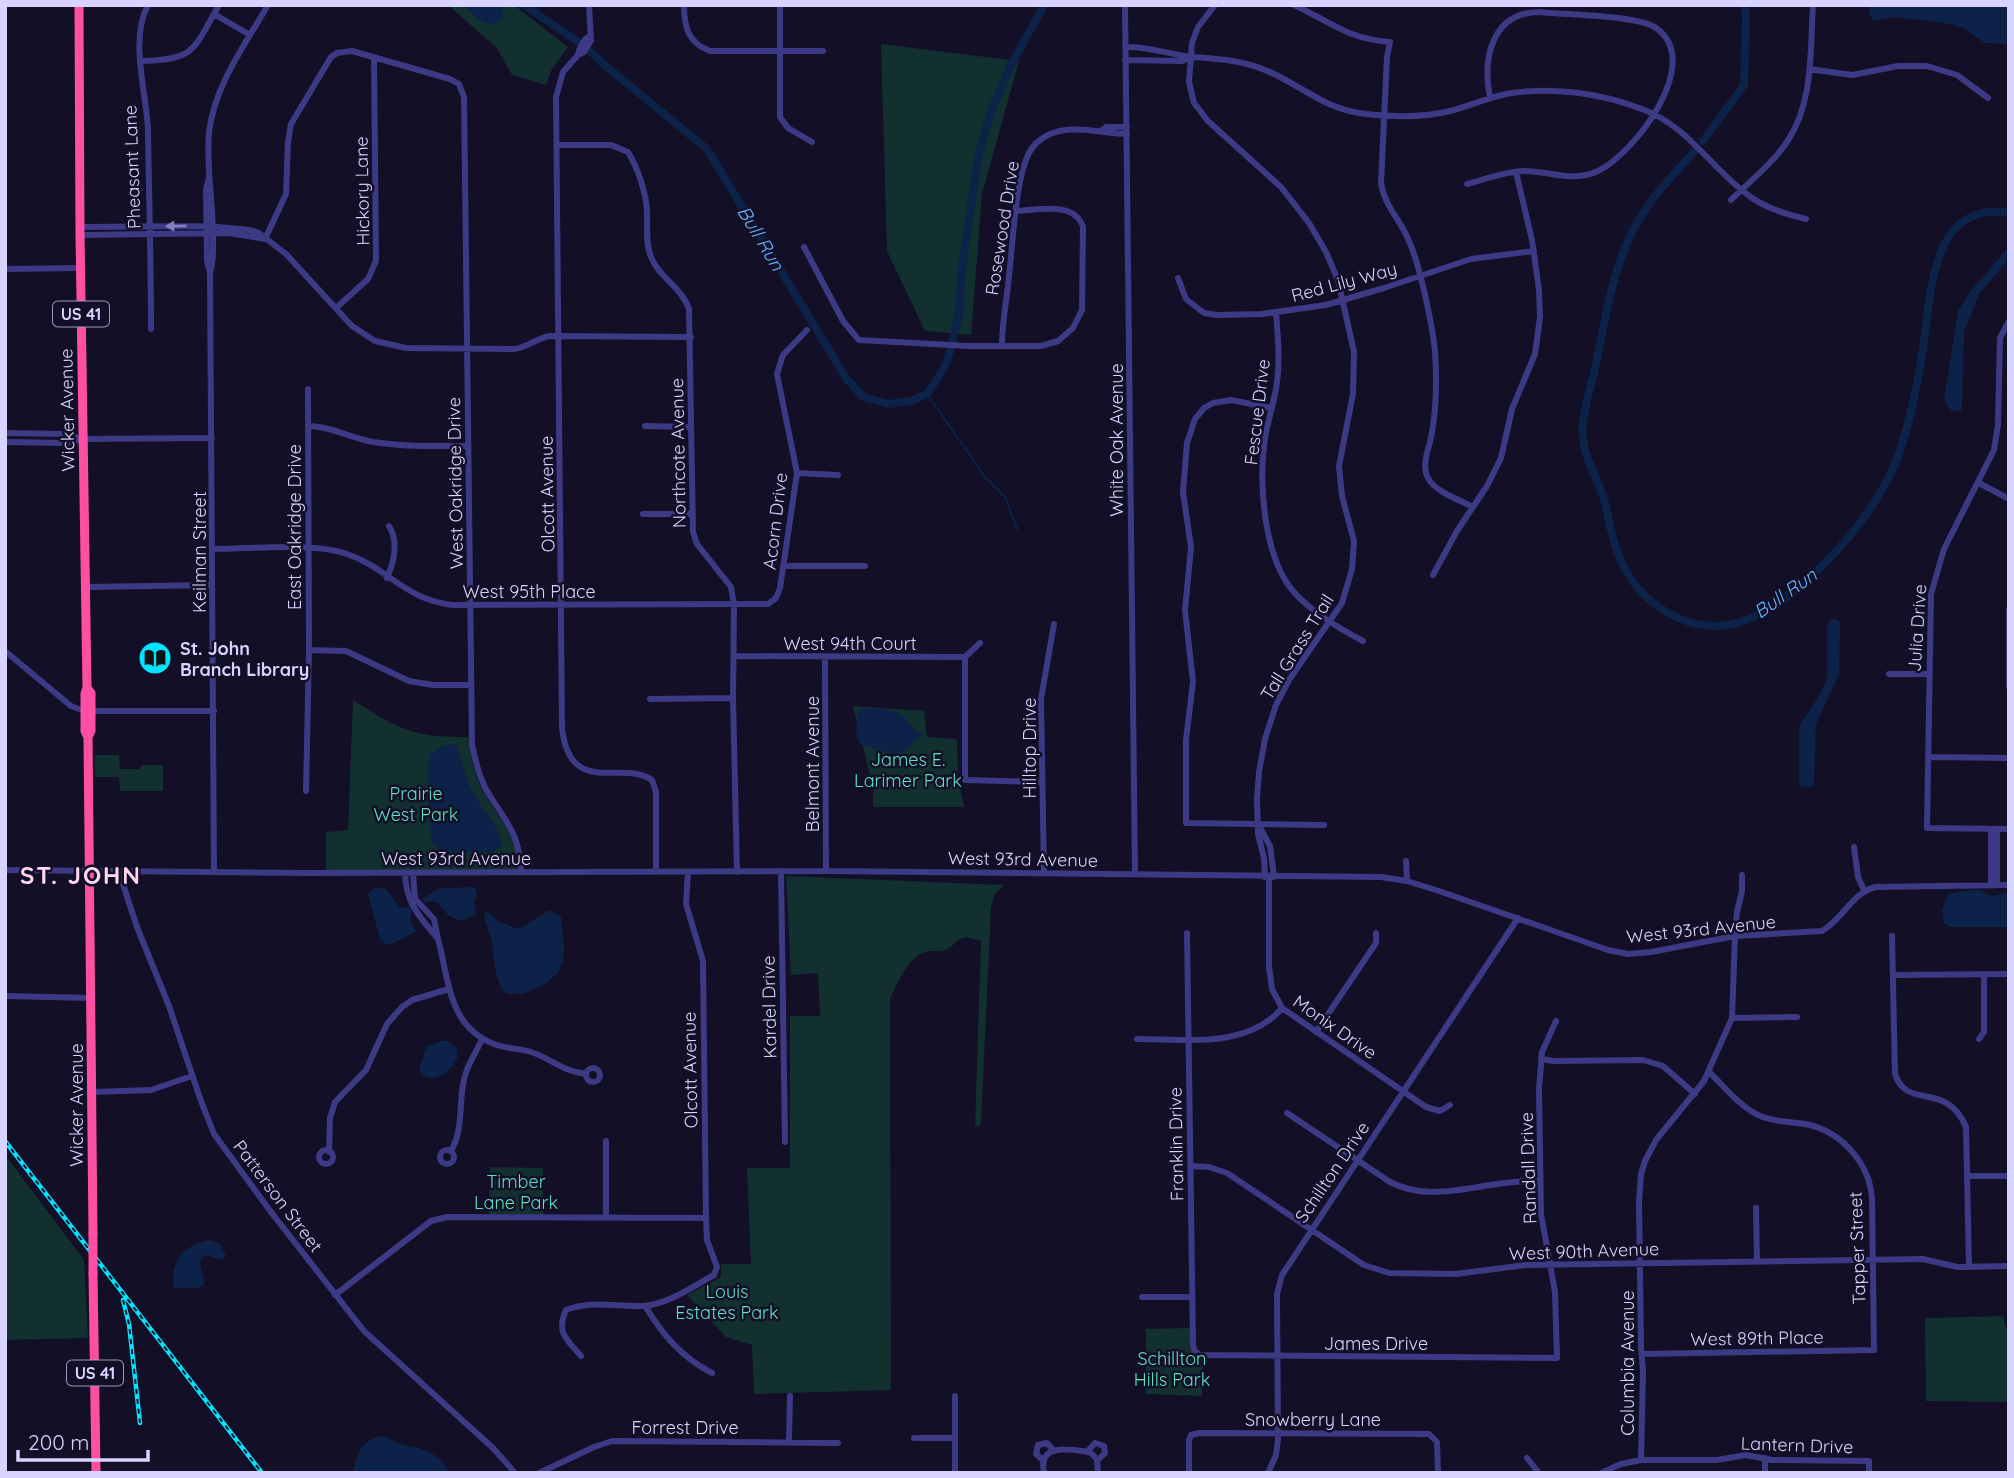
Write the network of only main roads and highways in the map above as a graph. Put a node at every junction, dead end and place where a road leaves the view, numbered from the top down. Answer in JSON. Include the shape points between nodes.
{"nodes":[{"id":1,"x":79,"y":5,"type":"edge"},
{"id":2,"x":96,"y":1473,"type":"edge"}],
"edges":[{"from":1,"to":2,"type":"highway","name":"Wicker Avenue","number":"US 41","bridge":true}]}
